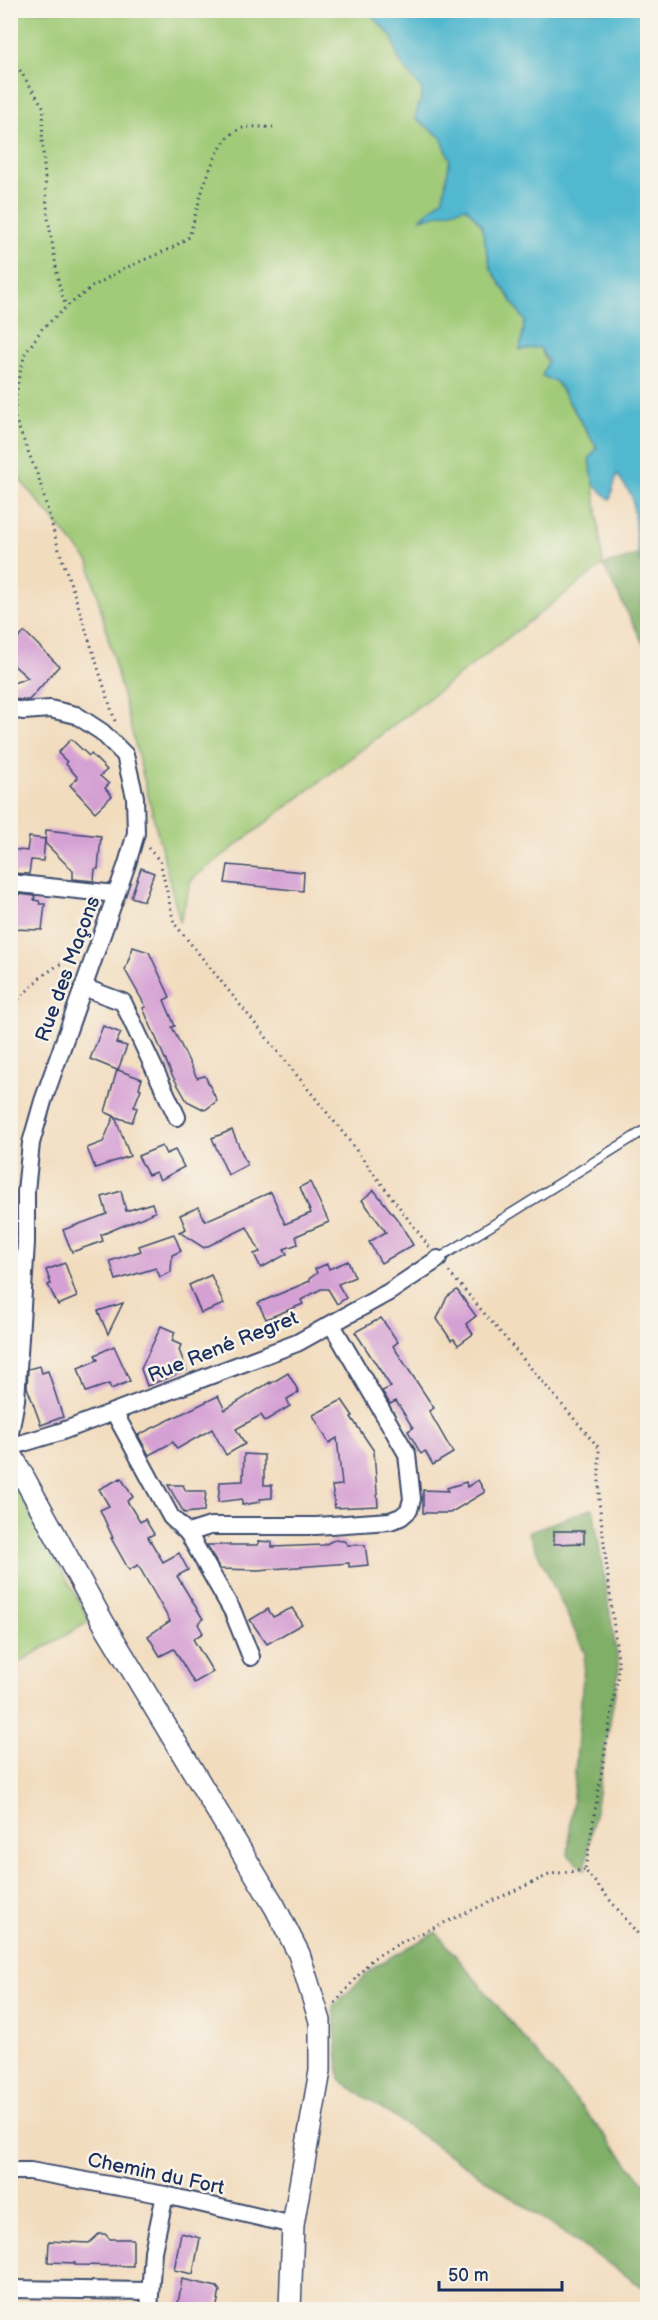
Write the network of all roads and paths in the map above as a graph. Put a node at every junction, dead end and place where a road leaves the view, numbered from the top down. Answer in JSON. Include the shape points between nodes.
{"nodes":[{"id":1,"x":10,"y":55,"type":"edge"},
{"id":2,"x":273,"y":127,"type":"dead end"},
{"id":3,"x":66,"y":307,"type":"junction"},
{"id":4,"x":12,"y":417,"type":"edge"},
{"id":5,"x":10,"y":709,"type":"edge"},
{"id":6,"x":115,"y":723,"type":"dead end"},
{"id":7,"x":136,"y":833,"type":"junction"},
{"id":8,"x":10,"y":884,"type":"edge"},
{"id":9,"x":116,"y":894,"type":"junction"},
{"id":10,"x":102,"y":936,"type":"junction"},
{"id":11,"x":83,"y":987,"type":"junction"},
{"id":12,"x":10,"y":1008,"type":"edge"},
{"id":13,"x":177,"y":1117,"type":"dead end"},
{"id":14,"x":648,"y":1128,"type":"edge"},
{"id":15,"x":438,"y":1258,"type":"junction"},
{"id":16,"x":332,"y":1324,"type":"junction"},
{"id":17,"x":114,"y":1412,"type":"junction"},
{"id":18,"x":10,"y":1433,"type":"edge"},
{"id":19,"x":10,"y":1447,"type":"edge"},
{"id":20,"x":10,"y":1452,"type":"edge"},
{"id":21,"x":188,"y":1533,"type":"junction"},
{"id":22,"x":251,"y":1657,"type":"dead end"},
{"id":23,"x":585,"y":1870,"type":"junction"},
{"id":24,"x":648,"y":1946,"type":"edge"},
{"id":25,"x":320,"y":2021,"type":"junction"},
{"id":26,"x":10,"y":2171,"type":"edge"},
{"id":27,"x":165,"y":2195,"type":"junction"},
{"id":28,"x":293,"y":2225,"type":"junction"},
{"id":29,"x":10,"y":2289,"type":"edge"},
{"id":30,"x":149,"y":2291,"type":"junction"},
{"id":31,"x":149,"y":2310,"type":"edge"},
{"id":32,"x":290,"y":2310,"type":"edge"}],
"edges":[{"from":1,"to":3,"type":"path","via":[[44,108],[42,139],[48,218]]},
{"from":2,"to":3,"type":"path","via":[[241,128],[228,137],[201,191],[189,237],[123,269]]},
{"from":3,"to":4,"type":"path","via":[[42,329],[25,354]]},
{"from":4,"to":6,"type":"path","via":[[39,479]]},
{"from":5,"to":7,"type":"street","name":"Rue des Maçons","via":[[76,715],[102,732],[125,755],[135,797]]},
{"from":7,"to":9,"type":"street","name":"Rue des Maçons"},
{"from":7,"to":15,"type":"path","via":[[159,861],[174,923],[341,1130]]},
{"from":8,"to":9,"type":"street"},
{"from":9,"to":10,"type":"street","name":"Rue des Maçons"},
{"from":10,"to":11,"type":"street","name":"Rue des Maçons"},
{"from":10,"to":12,"type":"path","via":[[42,976]]},
{"from":11,"to":13,"type":"street","via":[[123,1002]]},
{"from":11,"to":18,"type":"street","name":"Rue des Maçons","via":[[31,1143],[16,1400]]},
{"from":14,"to":15,"type":"lane"},
{"from":15,"to":16,"type":"street","name":"Rue René Regret"},
{"from":15,"to":23,"type":"path","via":[[598,1448],[599,1501],[619,1669]]},
{"from":16,"to":17,"type":"street","name":"Rue René Regret","via":[[297,1343]]},
{"from":16,"to":21,"type":"street","via":[[407,1454],[412,1499],[409,1510],[390,1521],[210,1526]]},
{"from":17,"to":19,"type":"street","name":"Rue René Regret"},
{"from":17,"to":21,"type":"street","via":[[171,1517]]},
{"from":20,"to":25,"type":"street","via":[[103,1622],[275,1907],[299,1954]]},
{"from":21,"to":22,"type":"street","via":[[233,1612]]},
{"from":23,"to":24,"type":"path"},
{"from":23,"to":25,"type":"path","via":[[551,1874],[400,1943],[372,1959]]},
{"from":25,"to":28,"type":"street","via":[[320,2071]]},
{"from":26,"to":27,"type":"street","name":"Chemin du Fort","via":[[30,2171]]},
{"from":27,"to":28,"type":"street","name":"Chemin du Fort"},
{"from":27,"to":30,"type":"street"},
{"from":28,"to":32,"type":"street"},
{"from":29,"to":30,"type":"street"},
{"from":30,"to":31,"type":"street"}]}
